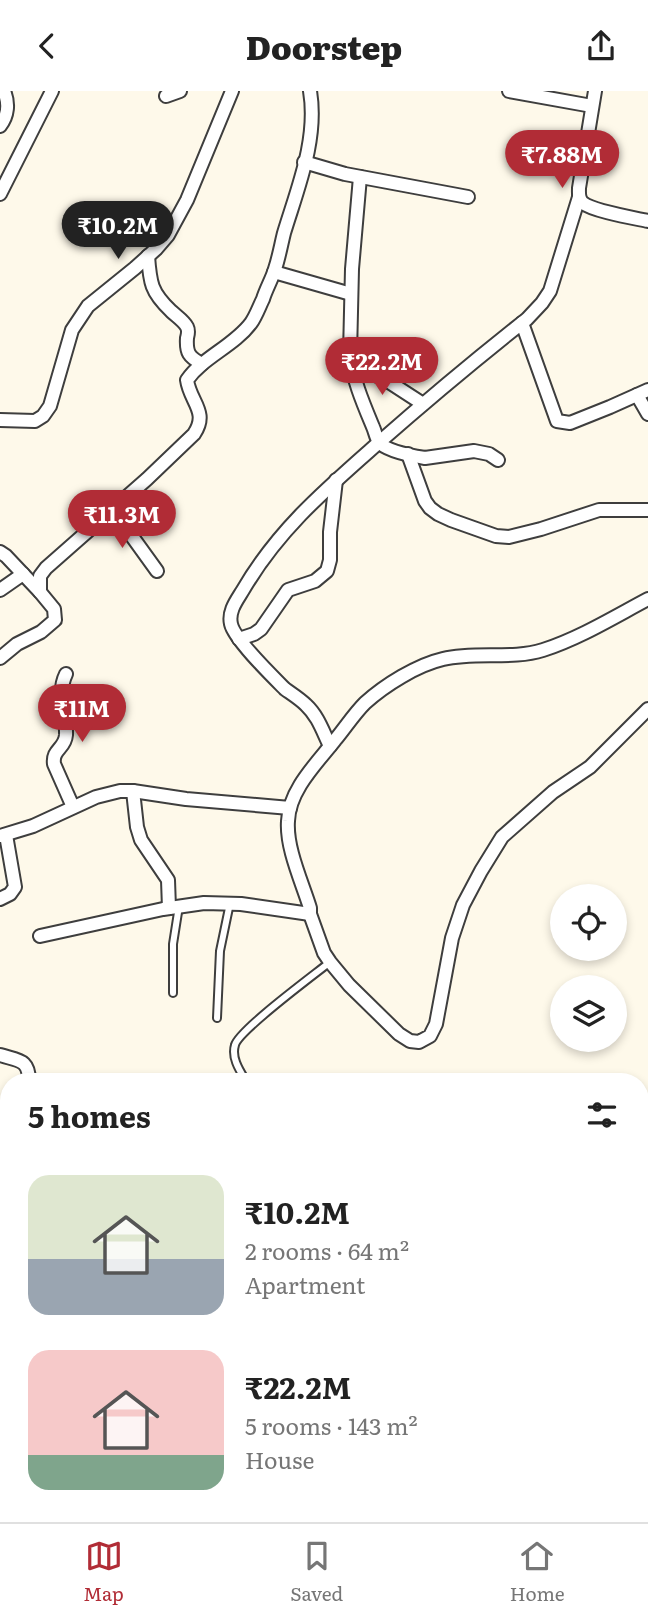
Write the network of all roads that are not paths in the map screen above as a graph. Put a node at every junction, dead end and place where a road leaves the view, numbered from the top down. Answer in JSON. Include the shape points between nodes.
{"nodes":[{"id":1,"x":4,"y":91,"type":"edge"},
{"id":2,"x":52,"y":91,"type":"edge"},
{"id":3,"x":180,"y":91,"type":"edge"},
{"id":4,"x":232,"y":91,"type":"edge"},
{"id":5,"x":310,"y":91,"type":"edge"},
{"id":6,"x":509,"y":91,"type":"edge"},
{"id":7,"x":595,"y":91,"type":"edge"},
{"id":8,"x":166,"y":96,"type":"dead end"},
{"id":9,"x":592,"y":106,"type":"junction"},
{"id":10,"x":0,"y":126,"type":"edge"},
{"id":11,"x":304,"y":162,"type":"junction"},
{"id":12,"x":360,"y":177,"type":"junction"},
{"id":13,"x":0,"y":194,"type":"edge"},
{"id":14,"x":468,"y":197,"type":"dead end"},
{"id":15,"x":579,"y":197,"type":"junction"},
{"id":16,"x":648,"y":221,"type":"edge"},
{"id":17,"x":148,"y":256,"type":"junction"},
{"id":18,"x":274,"y":272,"type":"junction"},
{"id":19,"x":351,"y":294,"type":"junction"},
{"id":20,"x":522,"y":323,"type":"junction"},
{"id":21,"x":202,"y":364,"type":"junction"},
{"id":22,"x":352,"y":366,"type":"junction"},
{"id":23,"x":643,"y":392,"type":"edge"},
{"id":24,"x":423,"y":404,"type":"junction"},
{"id":25,"x":648,"y":414,"type":"edge"},
{"id":26,"x":0,"y":420,"type":"edge"},
{"id":27,"x":379,"y":442,"type":"junction"},
{"id":28,"x":408,"y":454,"type":"junction"},
{"id":29,"x":498,"y":460,"type":"dead end"},
{"id":30,"x":336,"y":480,"type":"junction"},
{"id":31,"x":113,"y":510,"type":"junction"},
{"id":32,"x":648,"y":510,"type":"edge"},
{"id":33,"x":0,"y":552,"type":"edge"},
{"id":34,"x":157,"y":571,"type":"dead end"},
{"id":35,"x":23,"y":574,"type":"junction"},
{"id":36,"x":0,"y":590,"type":"edge"},
{"id":37,"x":40,"y":592,"type":"junction"},
{"id":38,"x":648,"y":599,"type":"edge"},
{"id":39,"x":239,"y":639,"type":"junction"},
{"id":40,"x":0,"y":658,"type":"edge"},
{"id":41,"x":66,"y":674,"type":"dead end"},
{"id":42,"x":648,"y":709,"type":"edge"},
{"id":43,"x":330,"y":746,"type":"junction"},
{"id":44,"x":133,"y":791,"type":"junction"},
{"id":45,"x":73,"y":807,"type":"junction"},
{"id":46,"x":290,"y":808,"type":"junction"},
{"id":47,"x":3,"y":835,"type":"edge"},
{"id":48,"x":0,"y":899,"type":"edge"},
{"id":49,"x":230,"y":903,"type":"junction"},
{"id":50,"x":174,"y":907,"type":"junction"},
{"id":51,"x":310,"y":914,"type":"junction"},
{"id":52,"x":40,"y":936,"type":"dead end"},
{"id":53,"x":330,"y":962,"type":"junction"},
{"id":54,"x":173,"y":993,"type":"dead end"},
{"id":55,"x":217,"y":1018,"type":"dead end"},
{"id":56,"x":0,"y":1055,"type":"edge"},
{"id":57,"x":28,"y":1073,"type":"edge"},
{"id":58,"x":242,"y":1073,"type":"edge"}],
"edges":[{"from":1,"to":10,"type":"street","via":[[7,112]]},
{"from":2,"to":13,"type":"street"},
{"from":3,"to":8,"type":"street"},
{"from":4,"to":17,"type":"street","via":[[187,200],[168,236]]},
{"from":5,"to":11,"type":"street","via":[[312,119]]},
{"from":6,"to":9,"type":"street"},
{"from":7,"to":9,"type":"street"},
{"from":9,"to":15,"type":"street"},
{"from":11,"to":12,"type":"street"},
{"from":11,"to":18,"type":"street"},
{"from":12,"to":14,"type":"street"},
{"from":12,"to":19,"type":"street"},
{"from":15,"to":16,"type":"street","via":[[593,208]]},
{"from":15,"to":20,"type":"street","via":[[550,291]]},
{"from":17,"to":21,"type":"street","via":[[151,285],[187,326],[189,353]]},
{"from":17,"to":26,"type":"street","via":[[79,317],[43,416],[35,421]]},
{"from":18,"to":19,"type":"street"},
{"from":18,"to":21,"type":"street","via":[[251,324]]},
{"from":19,"to":22,"type":"street"},
{"from":20,"to":23,"type":"street","via":[[557,421],[570,423]]},
{"from":20,"to":24,"type":"street"},
{"from":21,"to":31,"type":"street","via":[[187,380],[200,425]]},
{"from":22,"to":24,"type":"street","via":[[383,378]]},
{"from":22,"to":27,"type":"street"},
{"from":23,"to":25,"type":"street"},
{"from":24,"to":27,"type":"street"},
{"from":27,"to":28,"type":"street"},
{"from":27,"to":30,"type":"street"},
{"from":28,"to":29,"type":"street","via":[[425,458],[482,452]]},
{"from":28,"to":32,"type":"street","via":[[430,508],[496,536],[541,529],[599,510]]},
{"from":30,"to":39,"type":"street","via":[[288,527],[248,581],[230,618]]},
{"from":30,"to":39,"type":"street","via":[[327,571],[288,590],[261,629]]},
{"from":31,"to":34,"type":"street"},
{"from":31,"to":37,"type":"street","via":[[46,568],[40,576]]},
{"from":33,"to":35,"type":"street"},
{"from":35,"to":36,"type":"street"},
{"from":35,"to":37,"type":"street"},
{"from":37,"to":40,"type":"street","via":[[54,609],[55,620]]},
{"from":38,"to":43,"type":"street","via":[[542,650],[443,659],[419,667],[365,704]]},
{"from":39,"to":43,"type":"street","via":[[307,705]]},
{"from":41,"to":45,"type":"street","via":[[62,688],[65,741],[53,758]]},
{"from":42,"to":53,"type":"street","via":[[590,767],[502,837],[463,905],[430,1036],[419,1042],[399,1034]]},
{"from":43,"to":46,"type":"street"},
{"from":44,"to":45,"type":"street","via":[[108,793]]},
{"from":44,"to":46,"type":"street"},
{"from":44,"to":50,"type":"street","via":[[141,840],[168,880]]},
{"from":45,"to":47,"type":"street"},
{"from":46,"to":51,"type":"street","via":[[291,849]]},
{"from":47,"to":48,"type":"street","via":[[15,887]]},
{"from":49,"to":50,"type":"street"},
{"from":49,"to":51,"type":"street"},
{"from":49,"to":55,"type":"lane","via":[[221,938]]},
{"from":50,"to":52,"type":"street"},
{"from":50,"to":54,"type":"lane"},
{"from":51,"to":53,"type":"street"},
{"from":53,"to":58,"type":"lane","via":[[235,1044]]},
{"from":56,"to":57,"type":"street","via":[[24,1064]]}]}
